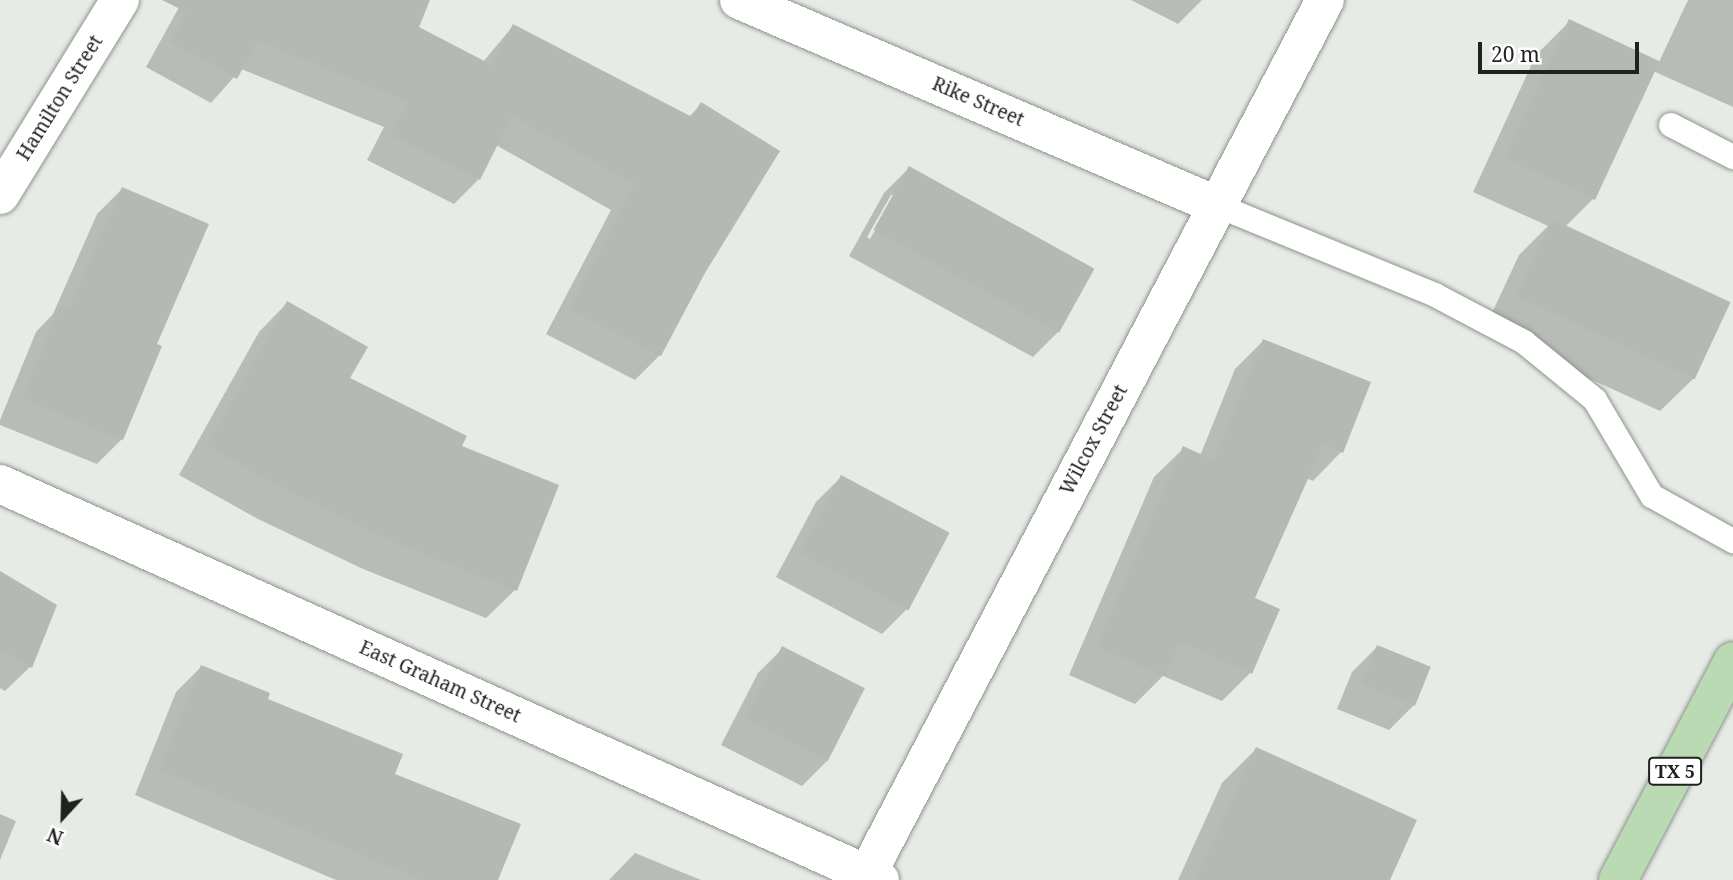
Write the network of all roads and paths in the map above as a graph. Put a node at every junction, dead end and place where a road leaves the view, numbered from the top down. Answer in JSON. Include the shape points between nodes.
{"nodes":[{"id":1,"x":120,"y":0,"type":"edge"},
{"id":2,"x":739,"y":0,"type":"edge"},
{"id":3,"x":1325,"y":0,"type":"edge"},
{"id":4,"x":1671,"y":125,"type":"dead end"},
{"id":5,"x":1733,"y":157,"type":"edge"},
{"id":6,"x":0,"y":195,"type":"edge"},
{"id":7,"x":1216,"y":205,"type":"junction"},
{"id":8,"x":0,"y":484,"type":"edge"},
{"id":9,"x":1733,"y":541,"type":"edge"},
{"id":10,"x":1733,"y":661,"type":"edge"},
{"id":11,"x":871,"y":878,"type":"edge"},
{"id":12,"x":1618,"y":880,"type":"edge"}],
"edges":[{"from":1,"to":6,"type":"street","name":"Hamilton Street"},
{"from":2,"to":7,"type":"street","name":"Rike Street"},
{"from":3,"to":7,"type":"street","name":"Wilcox Street"},
{"from":4,"to":5,"type":"lane"},
{"from":7,"to":9,"type":"lane","via":[[1435,295],[1524,342],[1595,400],[1653,496]]},
{"from":7,"to":11,"type":"street","name":"Wilcox Street"},
{"from":8,"to":11,"type":"street","name":"East Graham Street"},
{"from":10,"to":12,"type":"main road","number":"TX 5"}]}
